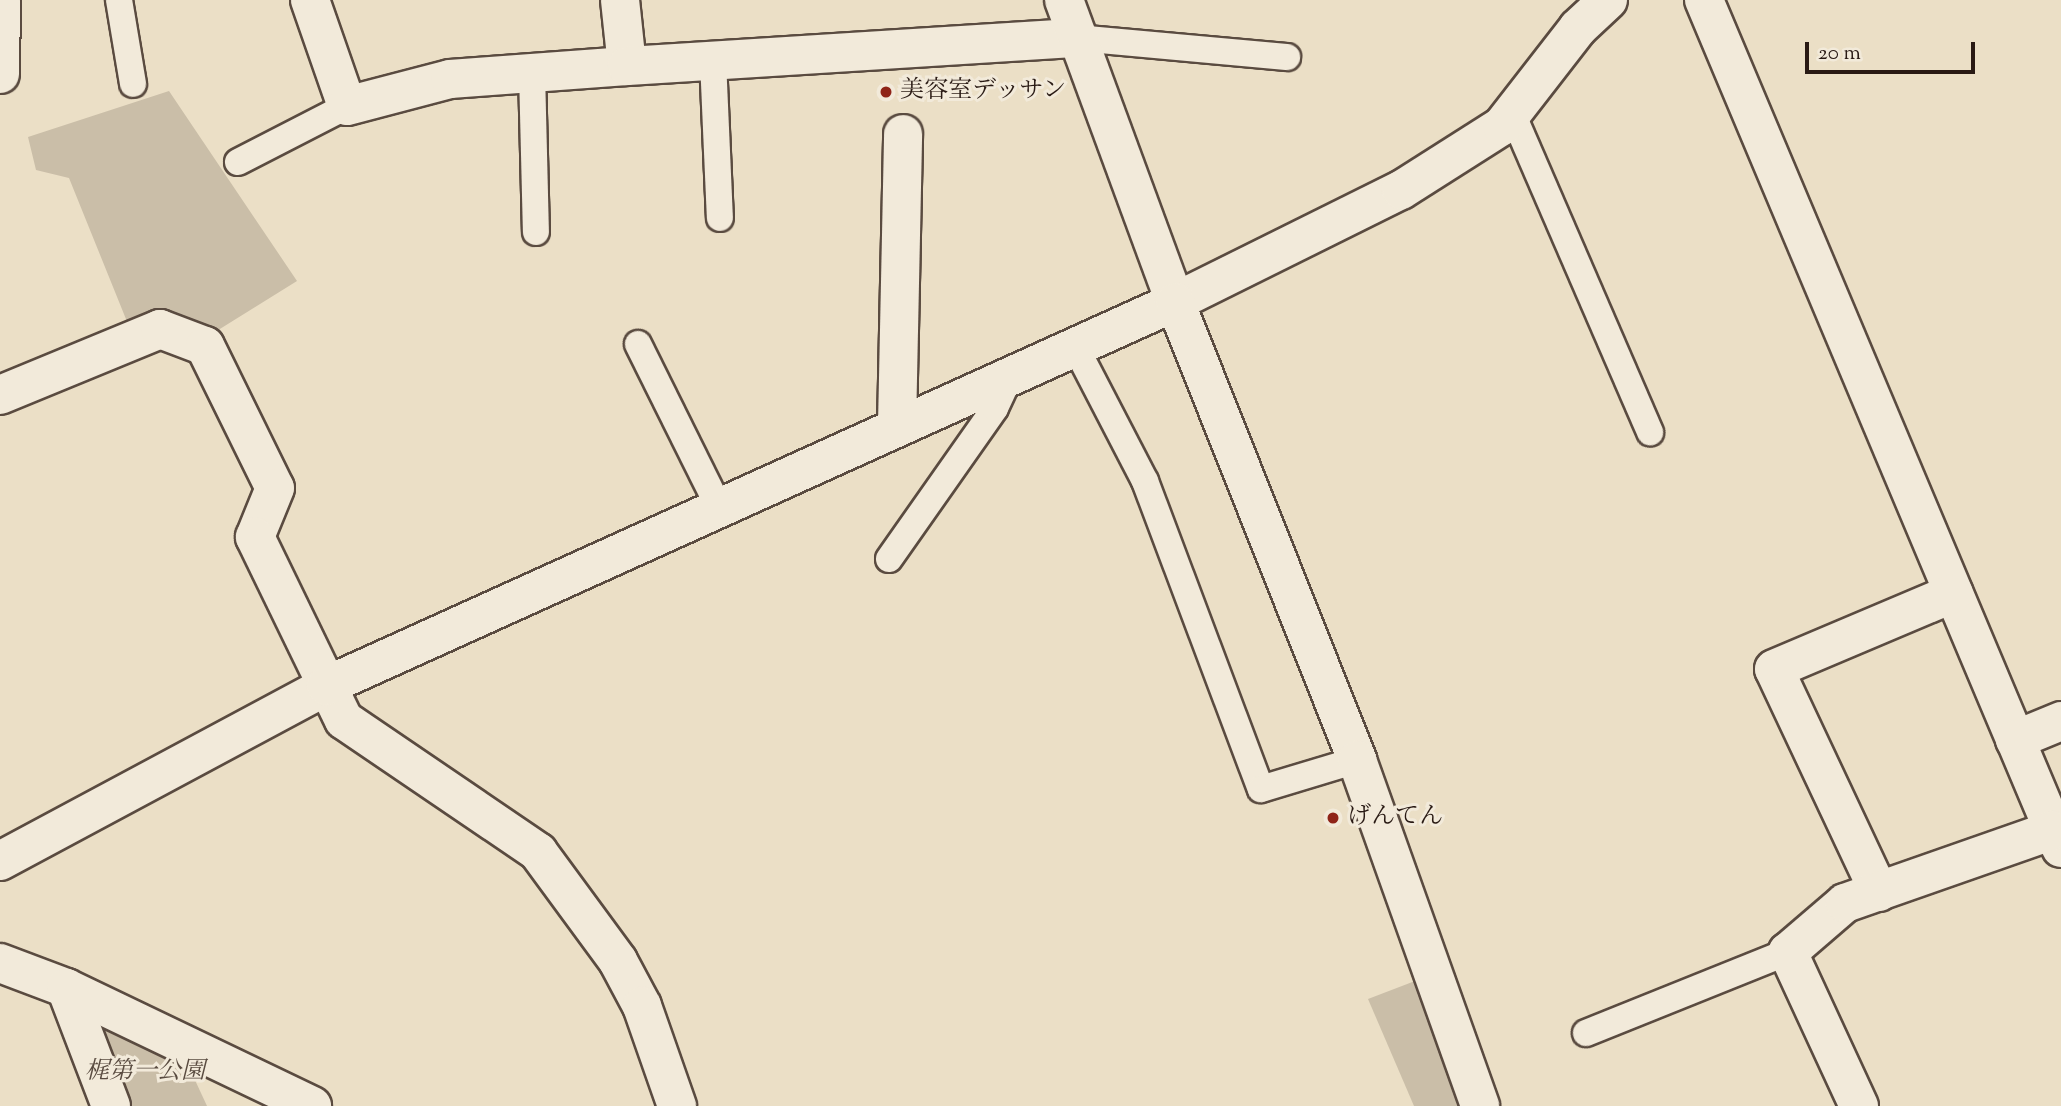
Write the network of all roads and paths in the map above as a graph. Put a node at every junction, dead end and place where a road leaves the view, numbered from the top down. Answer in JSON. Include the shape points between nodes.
{"nodes":[{"id":1,"x":1,"y":0,"type":"edge"},
{"id":2,"x":119,"y":0,"type":"edge"},
{"id":3,"x":310,"y":0,"type":"edge"},
{"id":4,"x":621,"y":0,"type":"edge"},
{"id":5,"x":1064,"y":0,"type":"edge"},
{"id":6,"x":1608,"y":0,"type":"edge"},
{"id":7,"x":1704,"y":0,"type":"edge"},
{"id":8,"x":1078,"y":38,"type":"junction"},
{"id":9,"x":1287,"y":57,"type":"dead end"},
{"id":10,"x":713,"y":60,"type":"junction"},
{"id":11,"x":626,"y":66,"type":"junction"},
{"id":12,"x":532,"y":72,"type":"junction"},
{"id":13,"x":0,"y":74,"type":"edge"},
{"id":14,"x":133,"y":84,"type":"dead end"},
{"id":15,"x":347,"y":106,"type":"junction"},
{"id":16,"x":1512,"y":113,"type":"junction"},
{"id":17,"x":903,"y":134,"type":"dead end"},
{"id":18,"x":238,"y":162,"type":"dead end"},
{"id":19,"x":720,"y":218,"type":"dead end"},
{"id":20,"x":536,"y":232,"type":"dead end"},
{"id":21,"x":1175,"y":302,"type":"junction"},
{"id":22,"x":638,"y":344,"type":"dead end"},
{"id":23,"x":1075,"y":346,"type":"junction"},
{"id":24,"x":1010,"y":376,"type":"junction"},
{"id":25,"x":0,"y":395,"type":"edge"},
{"id":26,"x":897,"y":426,"type":"junction"},
{"id":27,"x":1650,"y":432,"type":"dead end"},
{"id":28,"x":719,"y":507,"type":"junction"},
{"id":29,"x":889,"y":559,"type":"dead end"},
{"id":30,"x":1954,"y":593,"type":"junction"},
{"id":31,"x":326,"y":686,"type":"junction"},
{"id":32,"x":2061,"y":721,"type":"edge"},
{"id":33,"x":2015,"y":740,"type":"junction"},
{"id":34,"x":1357,"y":760,"type":"junction"},
{"id":35,"x":2057,"y":839,"type":"edge"},
{"id":36,"x":0,"y":861,"type":"edge"},
{"id":37,"x":1880,"y":892,"type":"junction"},
{"id":38,"x":1788,"y":952,"type":"junction"},
{"id":39,"x":0,"y":963,"type":"edge"},
{"id":40,"x":66,"y":988,"type":"junction"},
{"id":41,"x":1586,"y":1033,"type":"dead end"},
{"id":42,"x":111,"y":1106,"type":"edge"},
{"id":43,"x":312,"y":1106,"type":"edge"},
{"id":44,"x":677,"y":1106,"type":"edge"},
{"id":45,"x":1480,"y":1106,"type":"edge"},
{"id":46,"x":1859,"y":1106,"type":"edge"}],
"edges":[{"from":1,"to":13,"type":"street"},
{"from":2,"to":14,"type":"lane"},
{"from":3,"to":15,"type":"street"},
{"from":4,"to":11,"type":"street"},
{"from":5,"to":8,"type":"street"},
{"from":6,"to":16,"type":"street","via":[[1578,28]]},
{"from":7,"to":30,"type":"street"},
{"from":8,"to":9,"type":"lane"},
{"from":8,"to":10,"type":"street"},
{"from":8,"to":21,"type":"street"},
{"from":10,"to":11,"type":"street"},
{"from":10,"to":19,"type":"lane"},
{"from":11,"to":12,"type":"street"},
{"from":12,"to":15,"type":"street","via":[[450,79]]},
{"from":12,"to":20,"type":"lane"},
{"from":15,"to":18,"type":"lane"},
{"from":16,"to":21,"type":"street","via":[[1502,126],[1401,190]]},
{"from":16,"to":27,"type":"lane"},
{"from":17,"to":26,"type":"street"},
{"from":21,"to":23,"type":"street"},
{"from":21,"to":34,"type":"street"},
{"from":22,"to":28,"type":"lane"},
{"from":23,"to":24,"type":"street"},
{"from":23,"to":34,"type":"lane","via":[[1145,481],[1261,789]]},
{"from":24,"to":26,"type":"street"},
{"from":24,"to":29,"type":"lane","via":[[995,408]]},
{"from":25,"to":31,"type":"street","via":[[160,329],[205,346],[275,488],[255,537]]},
{"from":26,"to":28,"type":"street"},
{"from":28,"to":31,"type":"street"},
{"from":30,"to":33,"type":"street"},
{"from":30,"to":37,"type":"street","via":[[1774,669]]},
{"from":31,"to":36,"type":"street"},
{"from":31,"to":44,"type":"street","via":[[344,720],[538,852],[618,961],[636,995]]},
{"from":32,"to":33,"type":"street"},
{"from":33,"to":35,"type":"street"},
{"from":34,"to":45,"type":"street"},
{"from":35,"to":37,"type":"street"},
{"from":37,"to":38,"type":"street","via":[[1845,903]]},
{"from":38,"to":41,"type":"lane"},
{"from":38,"to":46,"type":"street"},
{"from":39,"to":40,"type":"street"},
{"from":40,"to":42,"type":"street"},
{"from":40,"to":43,"type":"street"}]}
